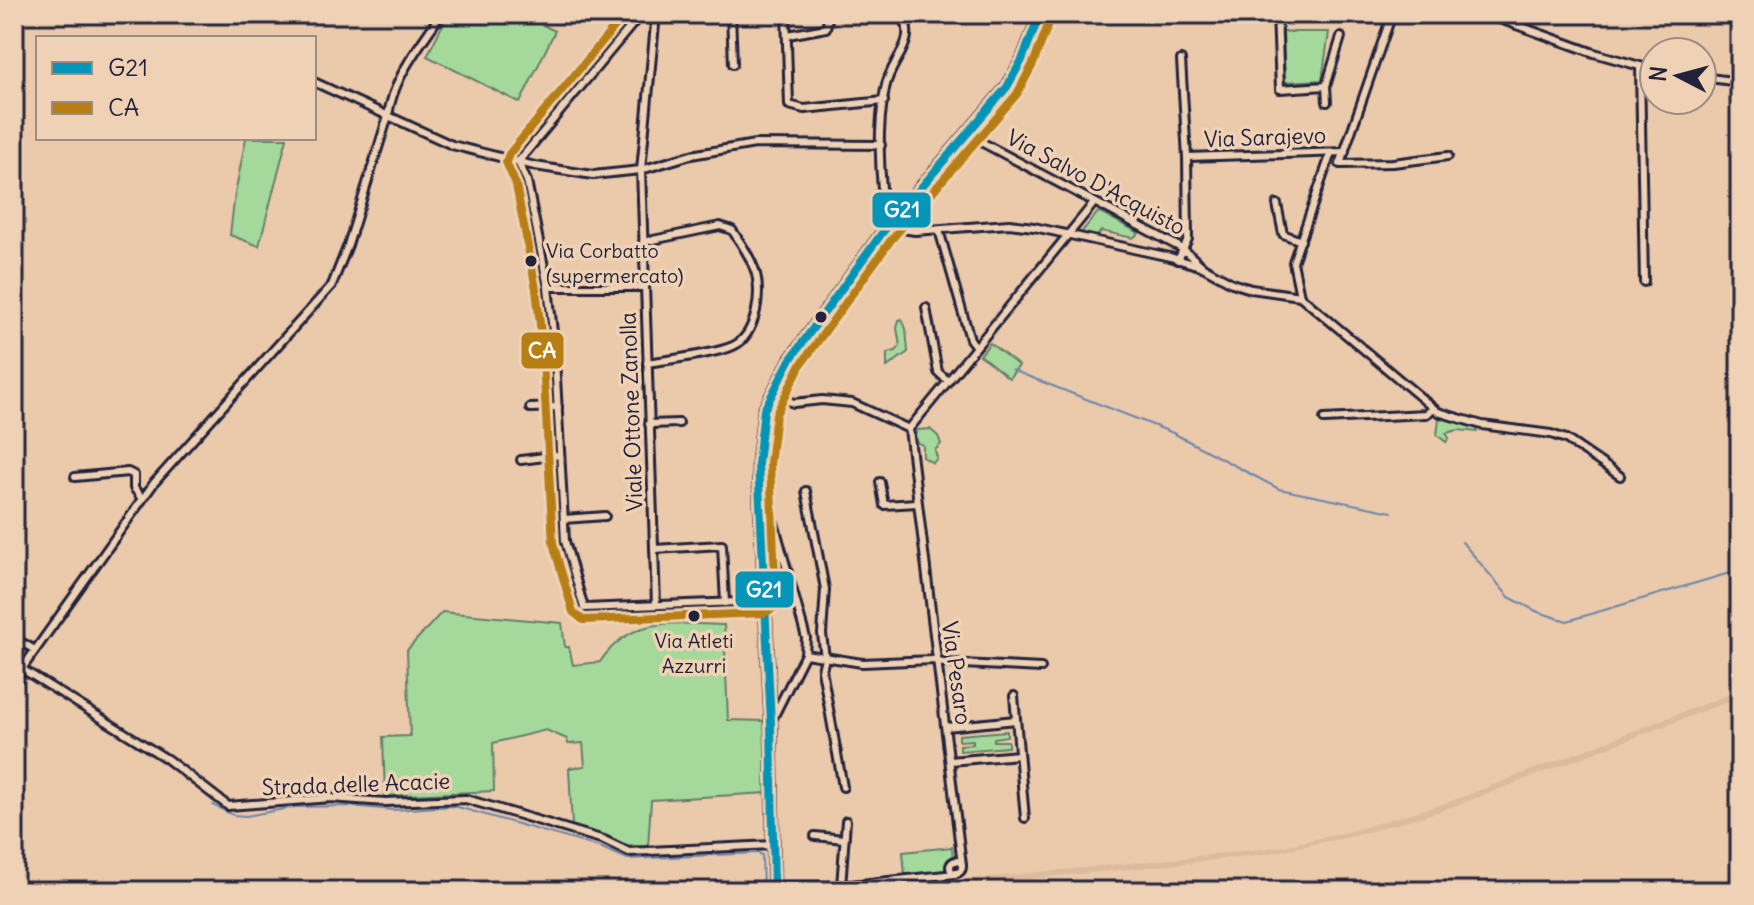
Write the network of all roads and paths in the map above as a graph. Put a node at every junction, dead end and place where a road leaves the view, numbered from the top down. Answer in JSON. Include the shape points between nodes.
{"nodes":[{"id":1,"x":441,"y":14,"type":"edge"},
{"id":2,"x":641,"y":14,"type":"edge"},
{"id":3,"x":656,"y":14,"type":"edge"},
{"id":4,"x":731,"y":14,"type":"edge"},
{"id":5,"x":786,"y":14,"type":"edge"},
{"id":6,"x":829,"y":14,"type":"edge"},
{"id":7,"x":902,"y":14,"type":"edge"},
{"id":8,"x":1040,"y":14,"type":"edge"},
{"id":9,"x":1277,"y":14,"type":"edge"},
{"id":10,"x":1392,"y":14,"type":"edge"},
{"id":11,"x":1486,"y":14,"type":"edge"},
{"id":12,"x":788,"y":35,"type":"junction"},
{"id":13,"x":1341,"y":37,"type":"dead end"},
{"id":14,"x":1181,"y":60,"type":"dead end"},
{"id":15,"x":733,"y":64,"type":"dead end"},
{"id":16,"x":1638,"y":67,"type":"edge"},
{"id":17,"x":1718,"y":79,"type":"edge"},
{"id":18,"x":1740,"y":82,"type":"edge"},
{"id":19,"x":316,"y":83,"type":"edge"},
{"id":20,"x":1326,"y":86,"type":"junction"},
{"id":21,"x":884,"y":101,"type":"junction"},
{"id":22,"x":1327,"y":102,"type":"dead end"},
{"id":23,"x":388,"y":116,"type":"junction"},
{"id":24,"x":1641,"y":116,"type":"edge"},
{"id":25,"x":968,"y":135,"type":"junction"},
{"id":26,"x":881,"y":145,"type":"junction"},
{"id":27,"x":1345,"y":152,"type":"junction"},
{"id":28,"x":1331,"y":153,"type":"junction"},
{"id":29,"x":1448,"y":156,"type":"dead end"},
{"id":30,"x":1187,"y":157,"type":"junction"},
{"id":31,"x":518,"y":162,"type":"junction"},
{"id":32,"x":535,"y":166,"type":"junction"},
{"id":33,"x":641,"y":170,"type":"junction"},
{"id":34,"x":527,"y":181,"type":"junction"},
{"id":35,"x":1094,"y":203,"type":"junction"},
{"id":36,"x":1277,"y":204,"type":"dead end"},
{"id":37,"x":889,"y":224,"type":"junction"},
{"id":38,"x":939,"y":230,"type":"junction"},
{"id":39,"x":1068,"y":234,"type":"junction"},
{"id":40,"x":1301,"y":241,"type":"junction"},
{"id":41,"x":643,"y":242,"type":"junction"},
{"id":42,"x":1183,"y":249,"type":"junction"},
{"id":43,"x":1178,"y":260,"type":"junction"},
{"id":44,"x":1203,"y":267,"type":"junction"},
{"id":45,"x":1644,"y":282,"type":"dead end"},
{"id":46,"x":548,"y":287,"type":"junction"},
{"id":47,"x":645,"y":287,"type":"junction"},
{"id":48,"x":1300,"y":296,"type":"junction"},
{"id":49,"x":926,"y":308,"type":"dead end"},
{"id":50,"x":976,"y":347,"type":"junction"},
{"id":51,"x":534,"y":354,"type":"dead end"},
{"id":52,"x":555,"y":360,"type":"junction"},
{"id":53,"x":647,"y":363,"type":"junction"},
{"id":54,"x":948,"y":381,"type":"junction"},
{"id":55,"x":772,"y":395,"type":"junction"},
{"id":56,"x":558,"y":407,"type":"junction"},
{"id":57,"x":530,"y":408,"type":"dead end"},
{"id":58,"x":1433,"y":409,"type":"junction"},
{"id":59,"x":1324,"y":419,"type":"dead end"},
{"id":60,"x":679,"y":423,"type":"dead end"},
{"id":61,"x":649,"y":424,"type":"junction"},
{"id":62,"x":909,"y":429,"type":"junction"},
{"id":63,"x":560,"y":455,"type":"junction"},
{"id":64,"x":521,"y":460,"type":"dead end"},
{"id":65,"x":1620,"y":476,"type":"dead end"},
{"id":66,"x":75,"y":477,"type":"dead end"},
{"id":67,"x":880,"y":482,"type":"dead end"},
{"id":68,"x":806,"y":491,"type":"dead end"},
{"id":69,"x":760,"y":493,"type":"junction"},
{"id":70,"x":142,"y":499,"type":"junction"},
{"id":71,"x":917,"y":503,"type":"junction"},
{"id":72,"x":605,"y":516,"type":"dead end"},
{"id":73,"x":564,"y":519,"type":"junction"},
{"id":74,"x":654,"y":549,"type":"junction"},
{"id":75,"x":764,"y":601,"type":"junction"},
{"id":76,"x":725,"y":603,"type":"junction"},
{"id":77,"x":656,"y":605,"type":"junction"},
{"id":78,"x":14,"y":638,"type":"edge"},
{"id":79,"x":35,"y":650,"type":"junction"},
{"id":80,"x":805,"y":654,"type":"junction"},
{"id":81,"x":825,"y":658,"type":"junction"},
{"id":82,"x":937,"y":661,"type":"junction"},
{"id":83,"x":1041,"y":668,"type":"dead end"},
{"id":84,"x":22,"y":669,"type":"junction"},
{"id":85,"x":14,"y":680,"type":"edge"},
{"id":86,"x":1014,"y":696,"type":"dead end"},
{"id":87,"x":1016,"y":720,"type":"junction"},
{"id":88,"x":771,"y":723,"type":"junction"},
{"id":89,"x":946,"y":727,"type":"junction"},
{"id":90,"x":1019,"y":755,"type":"junction"},
{"id":91,"x":950,"y":761,"type":"junction"},
{"id":92,"x":843,"y":787,"type":"dead end"},
{"id":93,"x":1025,"y":818,"type":"dead end"},
{"id":94,"x":846,"y":821,"type":"dead end"},
{"id":95,"x":815,"y":836,"type":"dead end"},
{"id":96,"x":844,"y":839,"type":"junction"},
{"id":97,"x":772,"y":845,"type":"junction"},
{"id":98,"x":841,"y":886,"type":"junction"},
{"id":99,"x":774,"y":888,"type":"edge"}],
"edges":[{"from":1,"to":23,"type":"street","via":[[396,84]]},
{"from":2,"to":31,"type":"street"},
{"from":3,"to":33,"type":"street","name":"Viale Ottone Zanolla"},
{"from":4,"to":15,"type":"street"},
{"from":5,"to":12,"type":"street"},
{"from":6,"to":12,"type":"street","via":[[826,28]]},
{"from":7,"to":21,"type":"street","via":[[909,37],[890,72]]},
{"from":8,"to":25,"type":"street","via":[[1007,87]]},
{"from":9,"to":20,"type":"street","via":[[1280,89]]},
{"from":10,"to":27,"type":"street"},
{"from":11,"to":16,"type":"street"},
{"from":12,"to":21,"type":"street","via":[[792,108]]},
{"from":13,"to":20,"type":"street"},
{"from":14,"to":30,"type":"street"},
{"from":17,"to":18,"type":"street"},
{"from":19,"to":23,"type":"street"},
{"from":20,"to":22,"type":"street"},
{"from":21,"to":26,"type":"street"},
{"from":23,"to":31,"type":"street","via":[[452,145]]},
{"from":23,"to":70,"type":"street","via":[[332,285]]},
{"from":24,"to":45,"type":"street"},
{"from":25,"to":35,"type":"street","name":"Via Salvo D'Acquisto"},
{"from":25,"to":37,"type":"street"},
{"from":26,"to":33,"type":"street","via":[[755,144]]},
{"from":26,"to":37,"type":"street"},
{"from":27,"to":28,"type":"street","name":"Via Sarajevo"},
{"from":27,"to":29,"type":"street","via":[[1340,164]]},
{"from":28,"to":30,"type":"street","name":"Via Sarajevo"},
{"from":28,"to":40,"type":"street"},
{"from":30,"to":42,"type":"street","via":[[1188,239]]},
{"from":31,"to":32,"type":"street"},
{"from":31,"to":34,"type":"street"},
{"from":32,"to":33,"type":"street","via":[[593,175]]},
{"from":32,"to":34,"type":"street"},
{"from":33,"to":41,"type":"street","name":"Viale Ottone Zanolla"},
{"from":34,"to":46,"type":"street"},
{"from":35,"to":39,"type":"street"},
{"from":35,"to":42,"type":"street","name":"Via Salvo D'Acquisto"},
{"from":36,"to":40,"type":"street","via":[[1283,234]]},
{"from":37,"to":38,"type":"street"},
{"from":37,"to":55,"type":"street","via":[[790,360]]},
{"from":38,"to":39,"type":"street","via":[[1009,224]]},
{"from":38,"to":50,"type":"street"},
{"from":39,"to":43,"type":"street"},
{"from":39,"to":50,"type":"street"},
{"from":40,"to":48,"type":"street","via":[[1293,262]]},
{"from":41,"to":47,"type":"street","name":"Viale Ottone Zanolla"},
{"from":41,"to":53,"type":"street","via":[[726,227],[756,271],[754,324],[734,346]]},
{"from":42,"to":43,"type":"street"},
{"from":42,"to":44,"type":"street","name":"Via Salvo D'Acquisto"},
{"from":43,"to":44,"type":"street"},
{"from":44,"to":48,"type":"street","via":[[1241,287]]},
{"from":46,"to":47,"type":"street"},
{"from":46,"to":52,"type":"street"},
{"from":47,"to":53,"type":"street","name":"Viale Ottone Zanolla"},
{"from":48,"to":58,"type":"street"},
{"from":49,"to":54,"type":"street","via":[[938,372]]},
{"from":50,"to":54,"type":"street"},
{"from":51,"to":52,"type":"street"},
{"from":52,"to":56,"type":"street"},
{"from":53,"to":61,"type":"street","name":"Viale Ottone Zanolla"},
{"from":54,"to":62,"type":"street"},
{"from":55,"to":62,"type":"street","via":[[794,403],[852,403]]},
{"from":55,"to":69,"type":"street","via":[[764,410]]},
{"from":56,"to":57,"type":"street"},
{"from":56,"to":63,"type":"street"},
{"from":58,"to":59,"type":"street","via":[[1426,414]]},
{"from":58,"to":65,"type":"street","via":[[1482,425],[1566,439]]},
{"from":60,"to":61,"type":"street"},
{"from":61,"to":74,"type":"street","name":"Viale Ottone Zanolla"},
{"from":62,"to":71,"type":"street","name":"Via Pesaro"},
{"from":63,"to":64,"type":"street"},
{"from":63,"to":73,"type":"street"},
{"from":66,"to":70,"type":"street","via":[[128,472]]},
{"from":67,"to":71,"type":"street","via":[[884,505]]},
{"from":68,"to":81,"type":"street","via":[[825,589]]},
{"from":69,"to":75,"type":"street"},
{"from":69,"to":80,"type":"street","via":[[767,497],[779,539],[806,638]]},
{"from":70,"to":79,"type":"street"},
{"from":71,"to":82,"type":"street","name":"Via Pesaro"},
{"from":72,"to":73,"type":"street"},
{"from":73,"to":77,"type":"street","via":[[584,608]]},
{"from":74,"to":76,"type":"street","via":[[722,545]]},
{"from":74,"to":77,"type":"street","name":"Viale Ottone Zanolla"},
{"from":75,"to":76,"type":"street"},
{"from":75,"to":88,"type":"street"},
{"from":76,"to":77,"type":"street"},
{"from":78,"to":79,"type":"street"},
{"from":79,"to":84,"type":"street"},
{"from":80,"to":81,"type":"street"},
{"from":80,"to":88,"type":"street"},
{"from":81,"to":82,"type":"street","via":[[862,663]]},
{"from":81,"to":92,"type":"street","via":[[822,670]]},
{"from":82,"to":83,"type":"street"},
{"from":82,"to":89,"type":"street","name":"Via Pesaro"},
{"from":84,"to":85,"type":"street"},
{"from":84,"to":97,"type":"street","name":"Strada delle Acacie","via":[[167,759],[228,806],[331,798],[466,799],[629,852]]},
{"from":86,"to":87,"type":"street"},
{"from":87,"to":89,"type":"street"},
{"from":87,"to":90,"type":"street"},
{"from":88,"to":97,"type":"street"},
{"from":89,"to":91,"type":"street","name":"Via Pesaro"},
{"from":90,"to":91,"type":"street"},
{"from":90,"to":93,"type":"street"},
{"from":91,"to":98,"type":"street","name":"Via Pesaro","via":[[960,872]]},
{"from":94,"to":96,"type":"street"},
{"from":95,"to":96,"type":"street"},
{"from":96,"to":98,"type":"street"},
{"from":97,"to":99,"type":"street"},
{"from":98,"to":99,"type":"street"}]}
